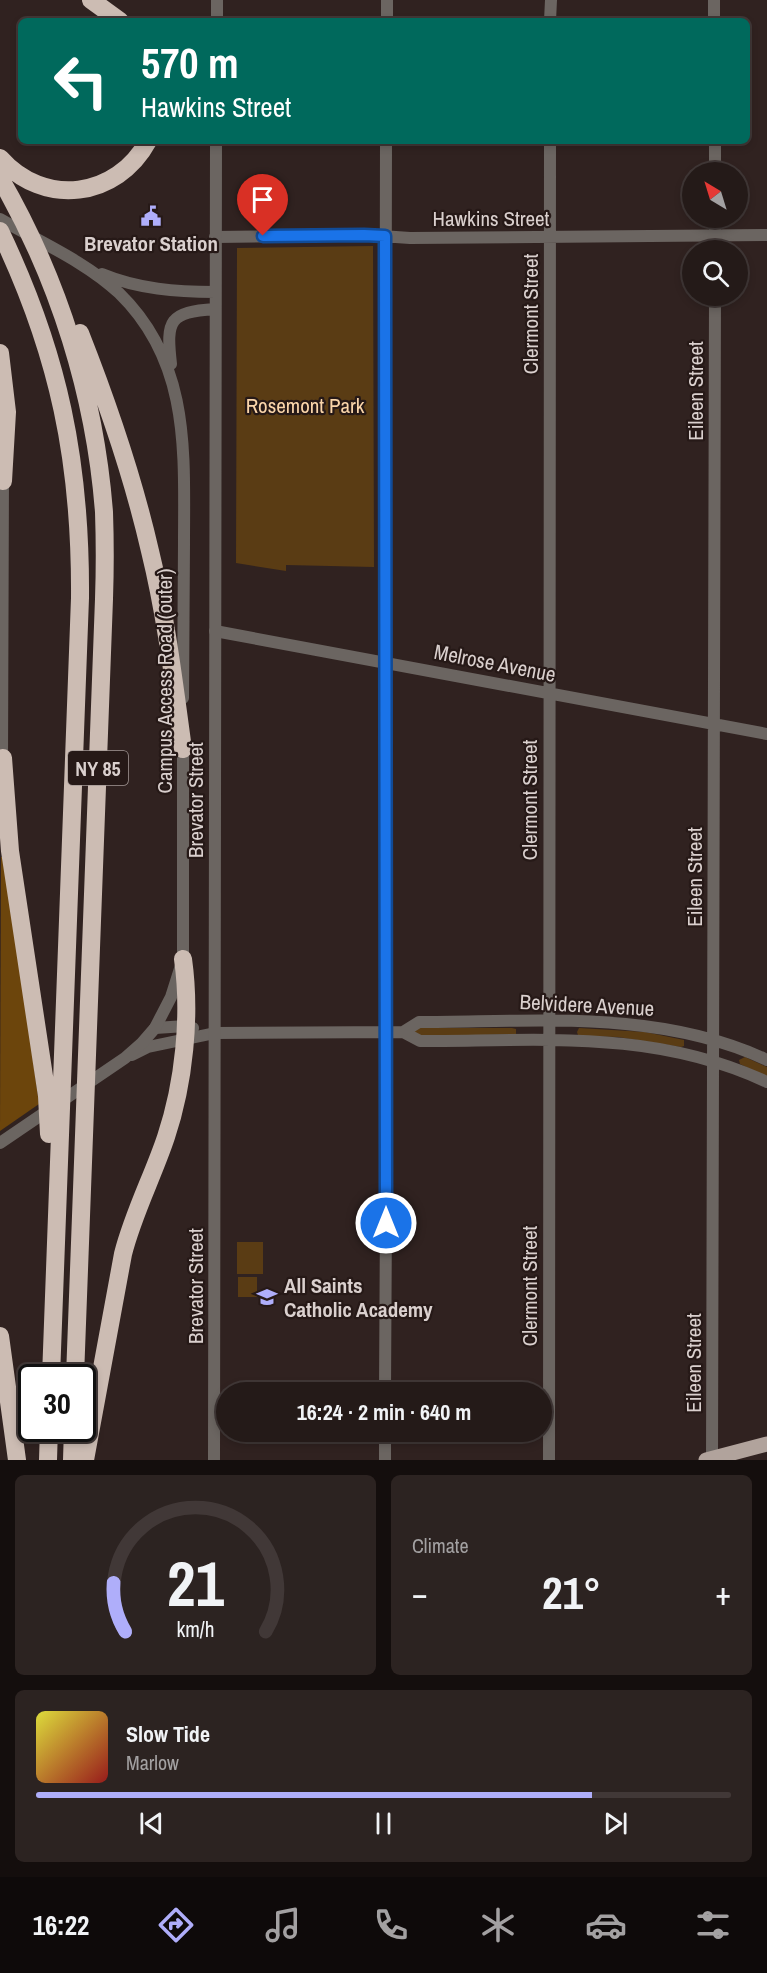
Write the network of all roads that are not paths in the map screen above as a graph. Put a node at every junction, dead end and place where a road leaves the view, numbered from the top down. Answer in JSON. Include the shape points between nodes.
{"nodes":[{"id":1,"x":91,"y":0,"type":"edge"},
{"id":2,"x":217,"y":0,"type":"edge"},
{"id":3,"x":387,"y":0,"type":"edge"},
{"id":4,"x":550,"y":0,"type":"edge"},
{"id":5,"x":714,"y":0,"type":"edge"},
{"id":6,"x":116,"y":18,"type":"edge"},
{"id":7,"x":217,"y":18,"type":"edge"},
{"id":8,"x":387,"y":18,"type":"edge"},
{"id":9,"x":550,"y":18,"type":"edge"},
{"id":10,"x":714,"y":18,"type":"edge"},
{"id":11,"x":146,"y":144,"type":"edge"},
{"id":12,"x":216,"y":144,"type":"edge"},
{"id":13,"x":386,"y":144,"type":"edge"},
{"id":14,"x":550,"y":144,"type":"edge"},
{"id":15,"x":715,"y":144,"type":"edge"},
{"id":16,"x":0,"y":158,"type":"edge"},
{"id":17,"x":715,"y":162,"type":"edge"},
{"id":18,"x":0,"y":178,"type":"edge"},
{"id":19,"x":22,"y":217,"type":"junction"},
{"id":20,"x":0,"y":219,"type":"edge"},
{"id":21,"x":715,"y":228,"type":"edge"},
{"id":22,"x":0,"y":231,"type":"edge"},
{"id":23,"x":767,"y":235,"type":"edge"},
{"id":24,"x":385,"y":236,"type":"junction"},
{"id":25,"x":215,"y":237,"type":"junction"},
{"id":26,"x":550,"y":237,"type":"junction"},
{"id":27,"x":715,"y":237,"type":"junction"},
{"id":28,"x":62,"y":254,"type":"junction"},
{"id":29,"x":215,"y":292,"type":"junction"},
{"id":30,"x":715,"y":306,"type":"edge"},
{"id":31,"x":215,"y":309,"type":"junction"},
{"id":32,"x":0,"y":353,"type":"edge"},
{"id":33,"x":172,"y":380,"type":"junction"},
{"id":34,"x":0,"y":432,"type":"edge"},
{"id":35,"x":3,"y":481,"type":"junction"},
{"id":36,"x":215,"y":631,"type":"junction"},
{"id":37,"x":385,"y":662,"type":"junction"},
{"id":38,"x":549,"y":694,"type":"junction"},
{"id":39,"x":714,"y":724,"type":"junction"},
{"id":40,"x":767,"y":734,"type":"edge"},
{"id":41,"x":183,"y":750,"type":"junction"},
{"id":42,"x":3,"y":758,"type":"junction"},
{"id":43,"x":0,"y":788,"type":"edge"},
{"id":44,"x":183,"y":959,"type":"junction"},
{"id":45,"x":549,"y":1022,"type":"junction"},
{"id":46,"x":154,"y":1028,"type":"junction"},
{"id":47,"x":186,"y":1032,"type":"junction"},
{"id":48,"x":403,"y":1032,"type":"junction"},
{"id":49,"x":215,"y":1033,"type":"junction"},
{"id":50,"x":387,"y":1033,"type":"junction"},
{"id":51,"x":713,"y":1040,"type":"junction"},
{"id":52,"x":549,"y":1041,"type":"junction"},
{"id":53,"x":125,"y":1058,"type":"junction"},
{"id":54,"x":767,"y":1060,"type":"edge"},
{"id":55,"x":714,"y":1061,"type":"junction"},
{"id":56,"x":767,"y":1082,"type":"edge"},
{"id":57,"x":0,"y":1143,"type":"edge"},
{"id":58,"x":52,"y":1329,"type":"junction"},
{"id":59,"x":0,"y":1336,"type":"edge"},
{"id":60,"x":51,"y":1364,"type":"edge"},
{"id":61,"x":75,"y":1364,"type":"edge"},
{"id":62,"x":385,"y":1382,"type":"edge"},
{"id":63,"x":49,"y":1442,"type":"edge"},
{"id":64,"x":73,"y":1442,"type":"edge"},
{"id":65,"x":385,"y":1442,"type":"edge"},
{"id":66,"x":767,"y":1444,"type":"edge"},
{"id":67,"x":709,"y":1459,"type":"edge"},
{"id":68,"x":17,"y":1460,"type":"edge"},
{"id":69,"x":48,"y":1460,"type":"edge"},
{"id":70,"x":72,"y":1460,"type":"edge"},
{"id":71,"x":85,"y":1460,"type":"edge"},
{"id":72,"x":214,"y":1460,"type":"edge"},
{"id":73,"x":385,"y":1460,"type":"edge"},
{"id":74,"x":549,"y":1460,"type":"edge"}],
"edges":[{"from":1,"to":6,"type":"highway"},
{"from":2,"to":7,"type":"street"},
{"from":3,"to":8,"type":"street"},
{"from":4,"to":9,"type":"street"},
{"from":5,"to":10,"type":"street"},
{"from":11,"to":16,"type":"highway","via":[[133,163],[116,177],[76,190],[51,189],[31,182]]},
{"from":12,"to":25,"type":"street","name":"Brevator Street"},
{"from":13,"to":24,"type":"street"},
{"from":14,"to":26,"type":"street","name":"Clermont Street"},
{"from":15,"to":17,"type":"street"},
{"from":18,"to":19,"type":"highway","number":"NY 85"},
{"from":19,"to":41,"type":"highway","via":[[64,293],[124,454],[158,583]]},
{"from":19,"to":61,"type":"highway","number":"NY 85","via":[[56,296],[77,360],[92,424],[104,512]]},
{"from":20,"to":28,"type":"street","name":"Campus Access Road (outer)"},
{"from":21,"to":27,"type":"street"},
{"from":22,"to":58,"type":"highway","number":"NY 85","via":[[33,307],[58,385],[78,513],[80,598]]},
{"from":23,"to":27,"type":"street","name":"Hawkins Street"},
{"from":24,"to":25,"type":"street","name":"Hawkins Street"},
{"from":24,"to":26,"type":"street","name":"Hawkins Street"},
{"from":24,"to":37,"type":"street"},
{"from":25,"to":29,"type":"street","name":"Brevator Street"},
{"from":26,"to":27,"type":"street","name":"Hawkins Street"},
{"from":26,"to":38,"type":"street","name":"Clermont Street"},
{"from":28,"to":29,"type":"street","via":[[107,276],[135,284]]},
{"from":28,"to":33,"type":"street","name":"Campus Access Road (outer)","via":[[96,275],[131,306],[155,339]]},
{"from":29,"to":31,"type":"street","name":"Brevator Street"},
{"from":30,"to":39,"type":"street","name":"Eileen Street"},
{"from":31,"to":33,"type":"street","via":[[190,311],[173,322],[168,337]]},
{"from":31,"to":36,"type":"street","name":"Brevator Street"},
{"from":32,"to":35,"type":"highway","via":[[7,412]]},
{"from":33,"to":41,"type":"street","name":"Campus Access Road (outer)","via":[[180,408],[184,456]]},
{"from":34,"to":35,"type":"street"},
{"from":35,"to":42,"type":"street"},
{"from":36,"to":37,"type":"street","name":"Melrose Avenue"},
{"from":36,"to":49,"type":"street","name":"Brevator Street"},
{"from":37,"to":38,"type":"street","name":"Melrose Avenue"},
{"from":37,"to":50,"type":"street"},
{"from":38,"to":39,"type":"street","name":"Melrose Avenue"},
{"from":38,"to":45,"type":"street","name":"Clermont Street"},
{"from":39,"to":40,"type":"street","name":"Melrose Avenue"},
{"from":39,"to":51,"type":"street","name":"Eileen Street"},
{"from":41,"to":44,"type":"street","name":"Campus Access Road (outer)"},
{"from":42,"to":43,"type":"street"},
{"from":42,"to":58,"type":"highway","via":[[10,851],[48,1105]]},
{"from":44,"to":46,"type":"street","name":"Campus Access Road (outer)","via":[[171,997]]},
{"from":44,"to":47,"type":"highway"},
{"from":45,"to":48,"type":"street","name":"Belvidere Avenue","via":[[419,1022]]},
{"from":45,"to":51,"type":"street","name":"Belvidere Avenue","via":[[640,1024]]},
{"from":45,"to":52,"type":"street","name":"Clermont Street"},
{"from":46,"to":47,"type":"street","name":"Belvidere Avenue"},
{"from":46,"to":53,"type":"street","name":"Campus Access Road (outer)"},
{"from":47,"to":49,"type":"street","name":"Belvidere Avenue"},
{"from":47,"to":53,"type":"street","name":"Belvidere Avenue"},
{"from":47,"to":71,"type":"highway","via":[[167,1135],[123,1254]]},
{"from":48,"to":50,"type":"street","name":"Belvidere Avenue"},
{"from":48,"to":52,"type":"street","name":"Belvidere Avenue","via":[[420,1041]]},
{"from":49,"to":50,"type":"street","name":"Belvidere Avenue"},
{"from":49,"to":72,"type":"street","name":"Brevator Street"},
{"from":50,"to":62,"type":"street"},
{"from":51,"to":54,"type":"street","name":"Belvidere Avenue"},
{"from":51,"to":55,"type":"street","name":"Eileen Street"},
{"from":52,"to":55,"type":"street","name":"Belvidere Avenue","via":[[622,1042]]},
{"from":52,"to":74,"type":"street","name":"Clermont Street"},
{"from":53,"to":57,"type":"street","name":"Campus Access Road (outer)"},
{"from":55,"to":56,"type":"street","name":"Belvidere Avenue"},
{"from":55,"to":67,"type":"street","name":"Eileen Street"},
{"from":58,"to":60,"type":"highway","number":"NY 85"},
{"from":59,"to":68,"type":"highway"},
{"from":63,"to":69,"type":"highway"},
{"from":64,"to":70,"type":"highway"},
{"from":65,"to":73,"type":"street"},
{"from":66,"to":67,"type":"main road"}]}
